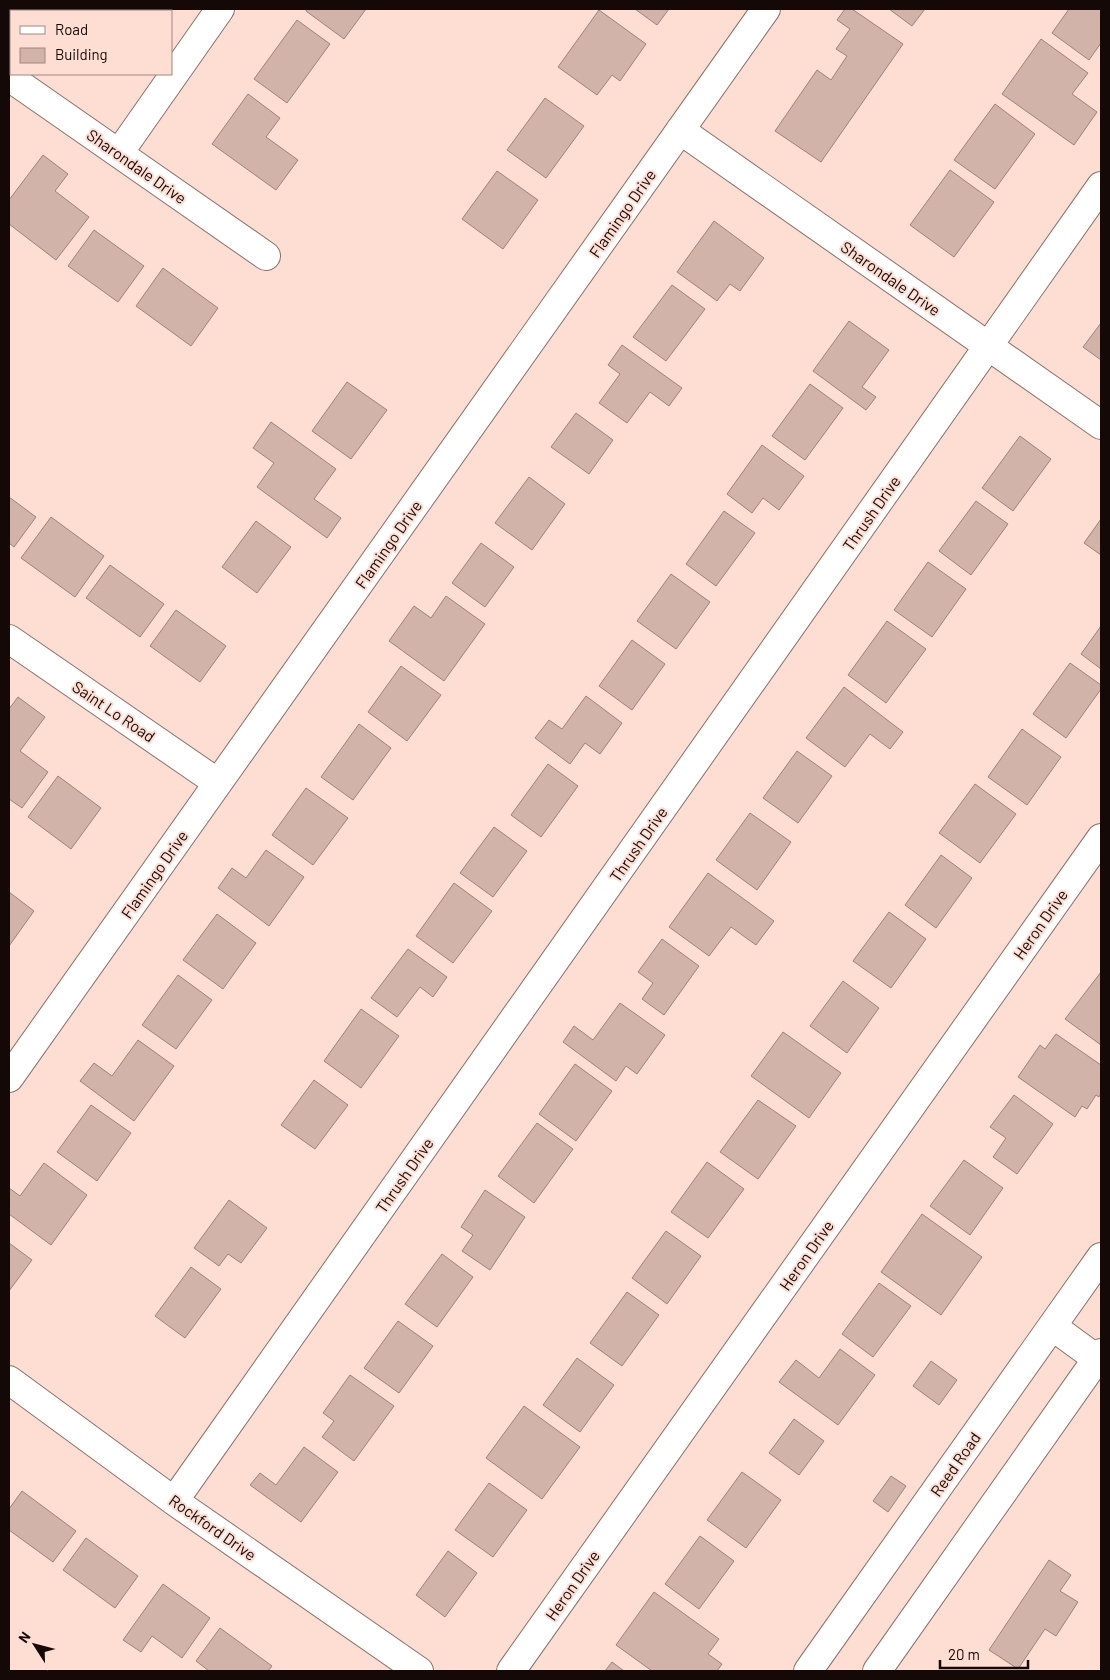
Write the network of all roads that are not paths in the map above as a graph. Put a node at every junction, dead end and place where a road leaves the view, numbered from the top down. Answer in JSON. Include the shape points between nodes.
{"nodes":[{"id":1,"x":220,"y":9,"type":"edge"},
{"id":2,"x":766,"y":9,"type":"edge"},
{"id":3,"x":9,"y":77,"type":"edge"},
{"id":4,"x":680,"y":130,"type":"junction"},
{"id":5,"x":119,"y":153,"type":"junction"},
{"id":6,"x":1101,"y":186,"type":"edge"},
{"id":7,"x":266,"y":256,"type":"dead end"},
{"id":8,"x":988,"y":346,"type":"junction"},
{"id":9,"x":1101,"y":425,"type":"edge"},
{"id":10,"x":9,"y":639,"type":"edge"},
{"id":11,"x":218,"y":783,"type":"junction"},
{"id":12,"x":1101,"y":838,"type":"edge"},
{"id":13,"x":9,"y":1078,"type":"edge"},
{"id":14,"x":1101,"y":1257,"type":"edge"},
{"id":15,"x":1052,"y":1326,"type":"junction"},
{"id":16,"x":1099,"y":1356,"type":"edge"},
{"id":17,"x":9,"y":1380,"type":"edge"},
{"id":18,"x":174,"y":1501,"type":"junction"},
{"id":19,"x":419,"y":1671,"type":"edge"},
{"id":20,"x":511,"y":1671,"type":"edge"},
{"id":21,"x":808,"y":1671,"type":"edge"},
{"id":22,"x":877,"y":1671,"type":"edge"}],
"edges":[{"from":1,"to":5,"type":"street"},
{"from":2,"to":4,"type":"street","name":"Flamingo Drive"},
{"from":3,"to":5,"type":"street","name":"Sharondale Drive"},
{"from":4,"to":8,"type":"street","name":"Sharondale Drive"},
{"from":4,"to":11,"type":"street","name":"Flamingo Drive"},
{"from":5,"to":7,"type":"street","name":"Sharondale Drive"},
{"from":6,"to":8,"type":"street","name":"Thrush Drive"},
{"from":8,"to":9,"type":"street","name":"Sharondale Drive"},
{"from":8,"to":18,"type":"street","name":"Thrush Drive"},
{"from":10,"to":11,"type":"street","name":"Saint Lo Road"},
{"from":11,"to":13,"type":"street","name":"Flamingo Drive"},
{"from":12,"to":20,"type":"street","name":"Heron Drive"},
{"from":14,"to":15,"type":"street","name":"Reed Road"},
{"from":15,"to":16,"type":"street"},
{"from":15,"to":21,"type":"street","name":"Reed Road"},
{"from":16,"to":22,"type":"street"},
{"from":17,"to":18,"type":"street","name":"Rockford Drive"},
{"from":18,"to":19,"type":"street","name":"Rockford Drive"}]}
